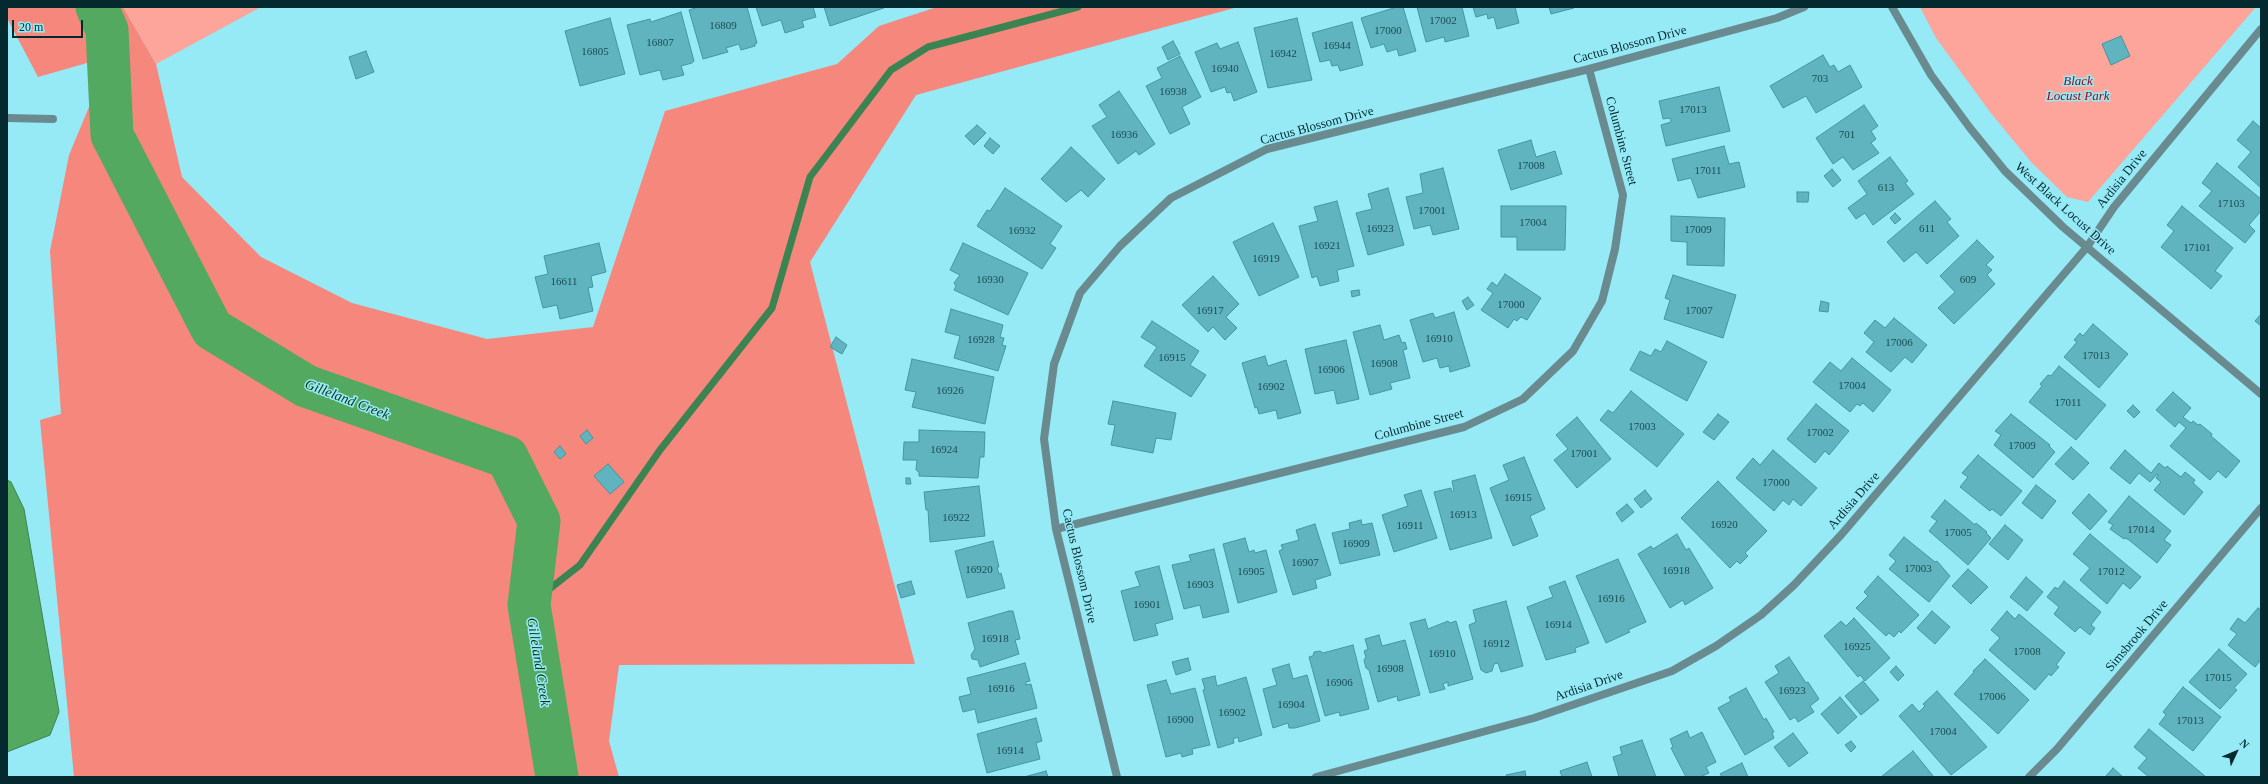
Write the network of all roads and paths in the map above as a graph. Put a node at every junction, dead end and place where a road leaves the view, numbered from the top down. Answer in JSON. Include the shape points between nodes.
{"nodes":[{"id":1,"x":1804,"y":7,"type":"edge"},
{"id":2,"x":1892,"y":7,"type":"edge"},
{"id":3,"x":2261,"y":29,"type":"edge"},
{"id":4,"x":1589,"y":69,"type":"junction"},
{"id":5,"x":7,"y":118,"type":"edge"},
{"id":6,"x":52,"y":119,"type":"dead end"},
{"id":7,"x":2087,"y":247,"type":"junction"},
{"id":8,"x":2261,"y":394,"type":"edge"},
{"id":9,"x":2261,"y":508,"type":"edge"},
{"id":10,"x":1056,"y":529,"type":"junction"},
{"id":11,"x":1117,"y":777,"type":"edge"},
{"id":12,"x":1316,"y":777,"type":"edge"},
{"id":13,"x":2029,"y":777,"type":"edge"}],
"edges":[{"from":1,"to":4,"type":"street","name":"Cactus Blossom Drive","via":[[1777,18]]},
{"from":2,"to":7,"type":"street","name":"West Black Locust Drive","via":[[1931,75],[1970,128],[2005,171]]},
{"from":3,"to":7,"type":"street","name":"Ardisia Drive","via":[[2114,207]]},
{"from":4,"to":10,"type":"street","name":"Cactus Blossom Drive","via":[[1267,150],[1171,198],[1120,246],[1080,294],[1054,364],[1044,439]]},
{"from":4,"to":10,"type":"street","name":"Columbine Street","via":[[1623,195],[1615,249],[1602,301],[1573,351],[1523,399],[1464,427]]},
{"from":5,"to":6,"type":"street"},
{"from":7,"to":8,"type":"street","name":"West Black Locust Drive"},
{"from":7,"to":12,"type":"street","name":"Ardisia Drive","via":[[1846,529],[1794,585],[1761,615],[1716,646],[1672,671],[1534,718]]},
{"from":9,"to":13,"type":"street","name":"Simsbrook Drive","via":[[2057,749]]},
{"from":10,"to":11,"type":"street","name":"Cactus Blossom Drive"}]}
